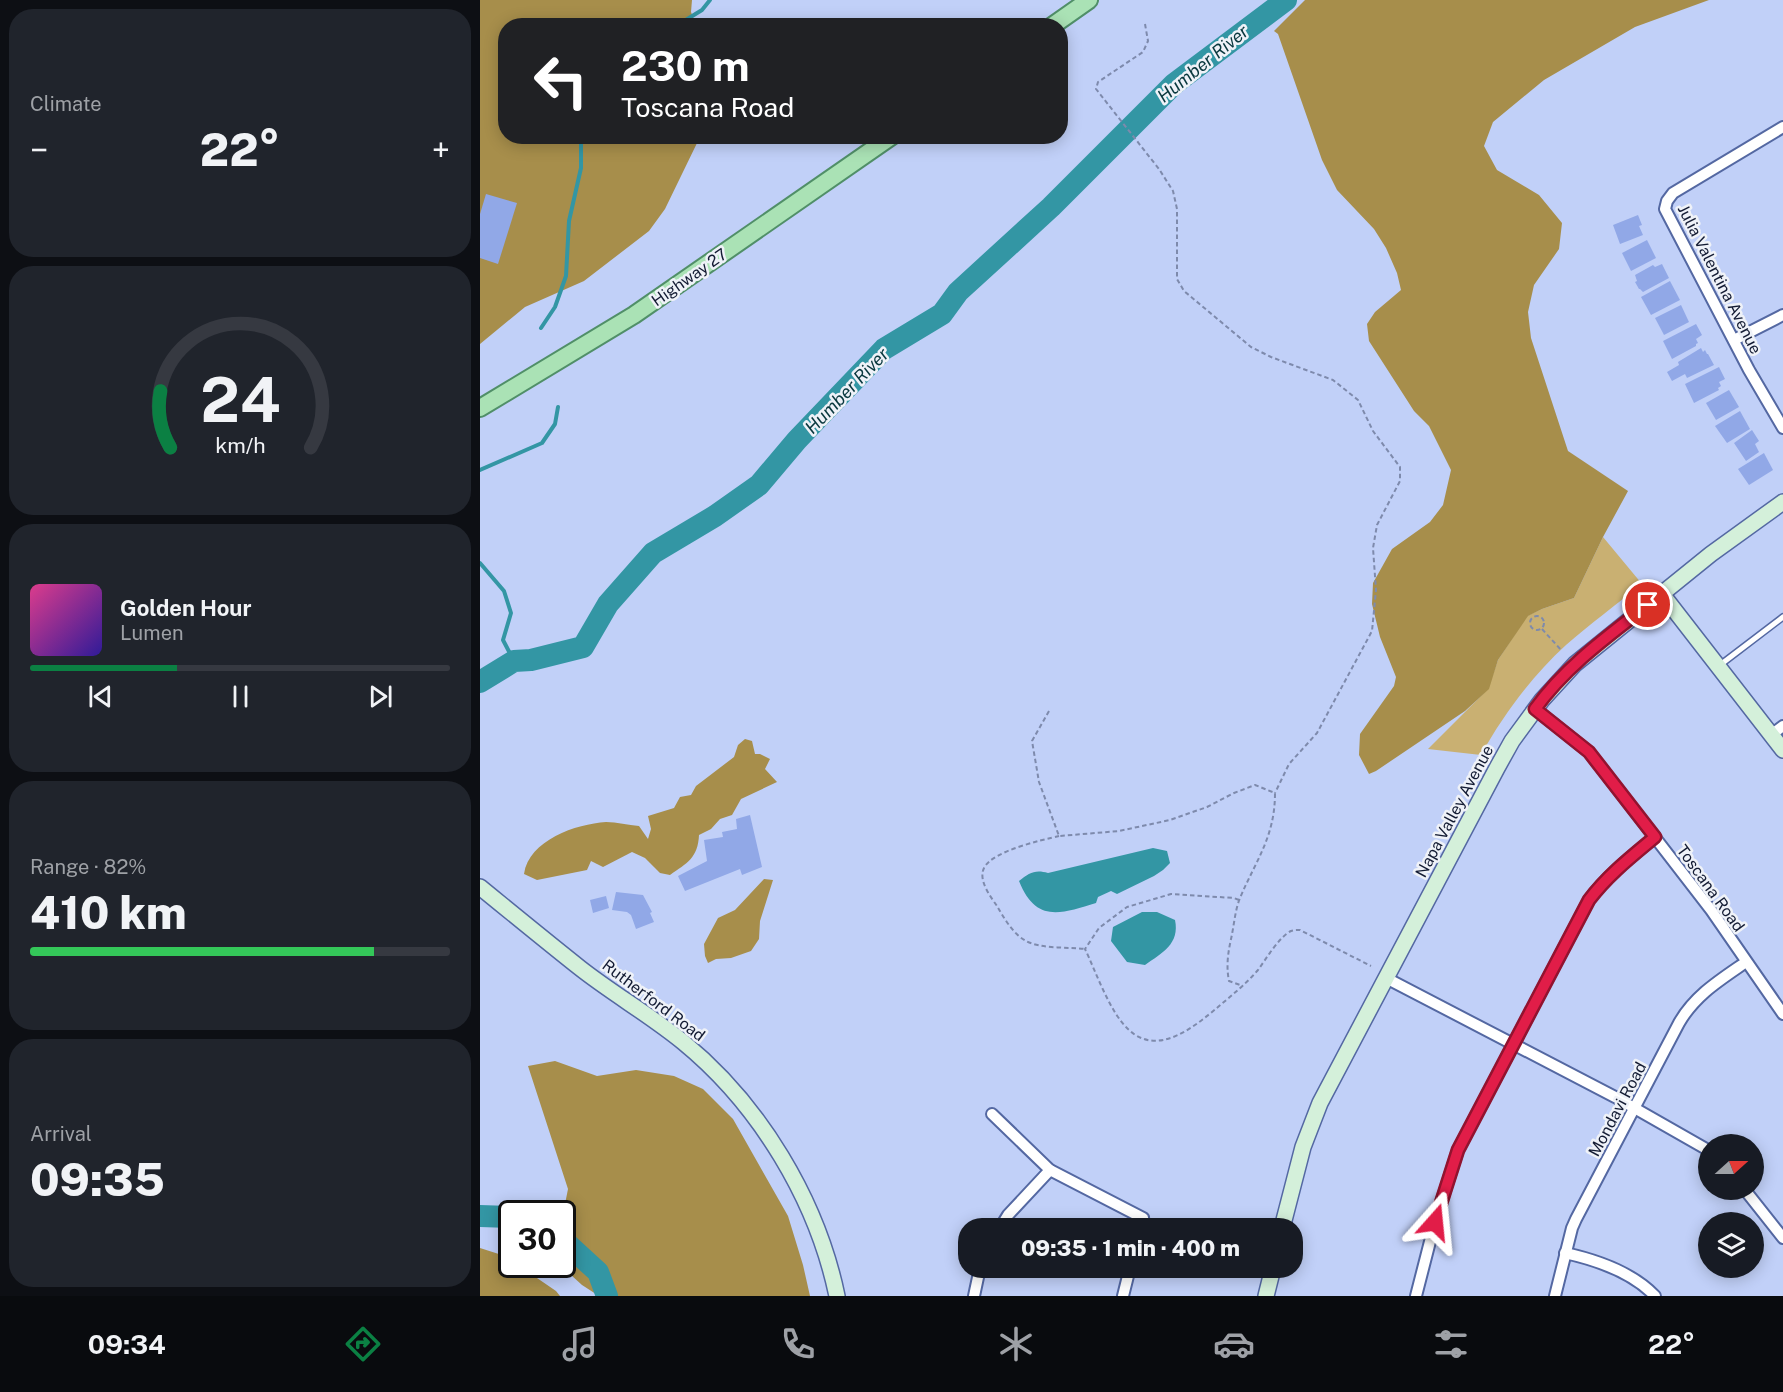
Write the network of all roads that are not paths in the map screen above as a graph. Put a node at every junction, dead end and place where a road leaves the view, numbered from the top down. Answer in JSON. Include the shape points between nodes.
{"nodes":[{"id":1,"x":1089,"y":0,"type":"edge"},
{"id":2,"x":1063,"y":18,"type":"edge"},
{"id":3,"x":1783,"y":127,"type":"edge"},
{"id":4,"x":880,"y":144,"type":"edge"},
{"id":5,"x":1783,"y":315,"type":"edge"},
{"id":6,"x":1734,"y":340,"type":"junction"},
{"id":7,"x":480,"y":408,"type":"edge"},
{"id":8,"x":1783,"y":428,"type":"edge"},
{"id":9,"x":1783,"y":502,"type":"edge"},
{"id":10,"x":1662,"y":594,"type":"junction"},
{"id":11,"x":1783,"y":617,"type":"edge"},
{"id":12,"x":1719,"y":666,"type":"junction"},
{"id":13,"x":1535,"y":709,"type":"junction"},
{"id":14,"x":1777,"y":730,"type":"edge"},
{"id":15,"x":1783,"y":750,"type":"edge"},
{"id":16,"x":1655,"y":837,"type":"junction"},
{"id":17,"x":480,"y":887,"type":"edge"},
{"id":18,"x":1746,"y":962,"type":"junction"},
{"id":19,"x":1386,"y":978,"type":"junction"},
{"id":20,"x":1783,"y":1014,"type":"edge"},
{"id":21,"x":1513,"y":1044,"type":"junction"},
{"id":22,"x":1634,"y":1108,"type":"junction"},
{"id":23,"x":992,"y":1114,"type":"dead end"},
{"id":24,"x":1698,"y":1144,"type":"edge"},
{"id":25,"x":1050,"y":1170,"type":"junction"},
{"id":26,"x":1753,"y":1200,"type":"edge"},
{"id":27,"x":1006,"y":1218,"type":"edge"},
{"id":28,"x":1143,"y":1218,"type":"edge"},
{"id":29,"x":1285,"y":1218,"type":"edge"},
{"id":30,"x":1783,"y":1238,"type":"edge"},
{"id":31,"x":1565,"y":1253,"type":"junction"},
{"id":32,"x":978,"y":1278,"type":"edge"},
{"id":33,"x":1128,"y":1278,"type":"edge"},
{"id":34,"x":1270,"y":1278,"type":"edge"},
{"id":35,"x":837,"y":1296,"type":"edge"},
{"id":36,"x":974,"y":1296,"type":"edge"},
{"id":37,"x":1123,"y":1296,"type":"edge"},
{"id":38,"x":1266,"y":1296,"type":"edge"},
{"id":39,"x":1416,"y":1296,"type":"edge"},
{"id":40,"x":1555,"y":1296,"type":"edge"},
{"id":41,"x":1655,"y":1296,"type":"edge"}],
"edges":[{"from":1,"to":2,"type":"main road"},
{"from":3,"to":6,"type":"street","name":"Julia Valentina Avenue","via":[[1673,194],[1665,208]]},
{"from":4,"to":7,"type":"main road","name":"Highway 27","via":[[633,315]]},
{"from":5,"to":6,"type":"street"},
{"from":6,"to":8,"type":"street","name":"Julia Valentina Avenue"},
{"from":9,"to":10,"type":"street","name":"Napa Valley Avenue"},
{"from":10,"to":12,"type":"street"},
{"from":10,"to":13,"type":"street","name":"Napa Valley Avenue","via":[[1575,664]]},
{"from":11,"to":12,"type":"lane"},
{"from":12,"to":14,"type":"street"},
{"from":13,"to":16,"type":"street","name":"Toscana Road","via":[[1589,752]]},
{"from":13,"to":19,"type":"street","name":"Napa Valley Avenue","via":[[1497,768]]},
{"from":14,"to":15,"type":"street"},
{"from":16,"to":18,"type":"street","name":"Toscana Road"},
{"from":16,"to":21,"type":"street","via":[[1616,869],[1589,900]]},
{"from":17,"to":35,"type":"street","name":"Rutherford Road","via":[[580,968],[685,1044],[729,1087],[794,1180],[823,1246]]},
{"from":18,"to":20,"type":"street","name":"Toscana Road"},
{"from":18,"to":22,"type":"street","name":"Mondavi Road","via":[[1714,984],[1687,1010]]},
{"from":19,"to":21,"type":"street"},
{"from":19,"to":29,"type":"street","name":"Napa Valley Avenue","via":[[1314,1116]]},
{"from":21,"to":22,"type":"street"},
{"from":21,"to":39,"type":"street","via":[[1458,1150]]},
{"from":22,"to":24,"type":"street"},
{"from":22,"to":31,"type":"street","name":"Mondavi Road","via":[[1576,1219]]},
{"from":23,"to":25,"type":"street"},
{"from":25,"to":27,"type":"street"},
{"from":25,"to":28,"type":"street"},
{"from":26,"to":30,"type":"street"},
{"from":31,"to":40,"type":"street","name":"Mondavi Road"},
{"from":31,"to":41,"type":"street","via":[[1624,1273]]},
{"from":32,"to":36,"type":"street"},
{"from":33,"to":37,"type":"street"},
{"from":34,"to":38,"type":"street"}]}
